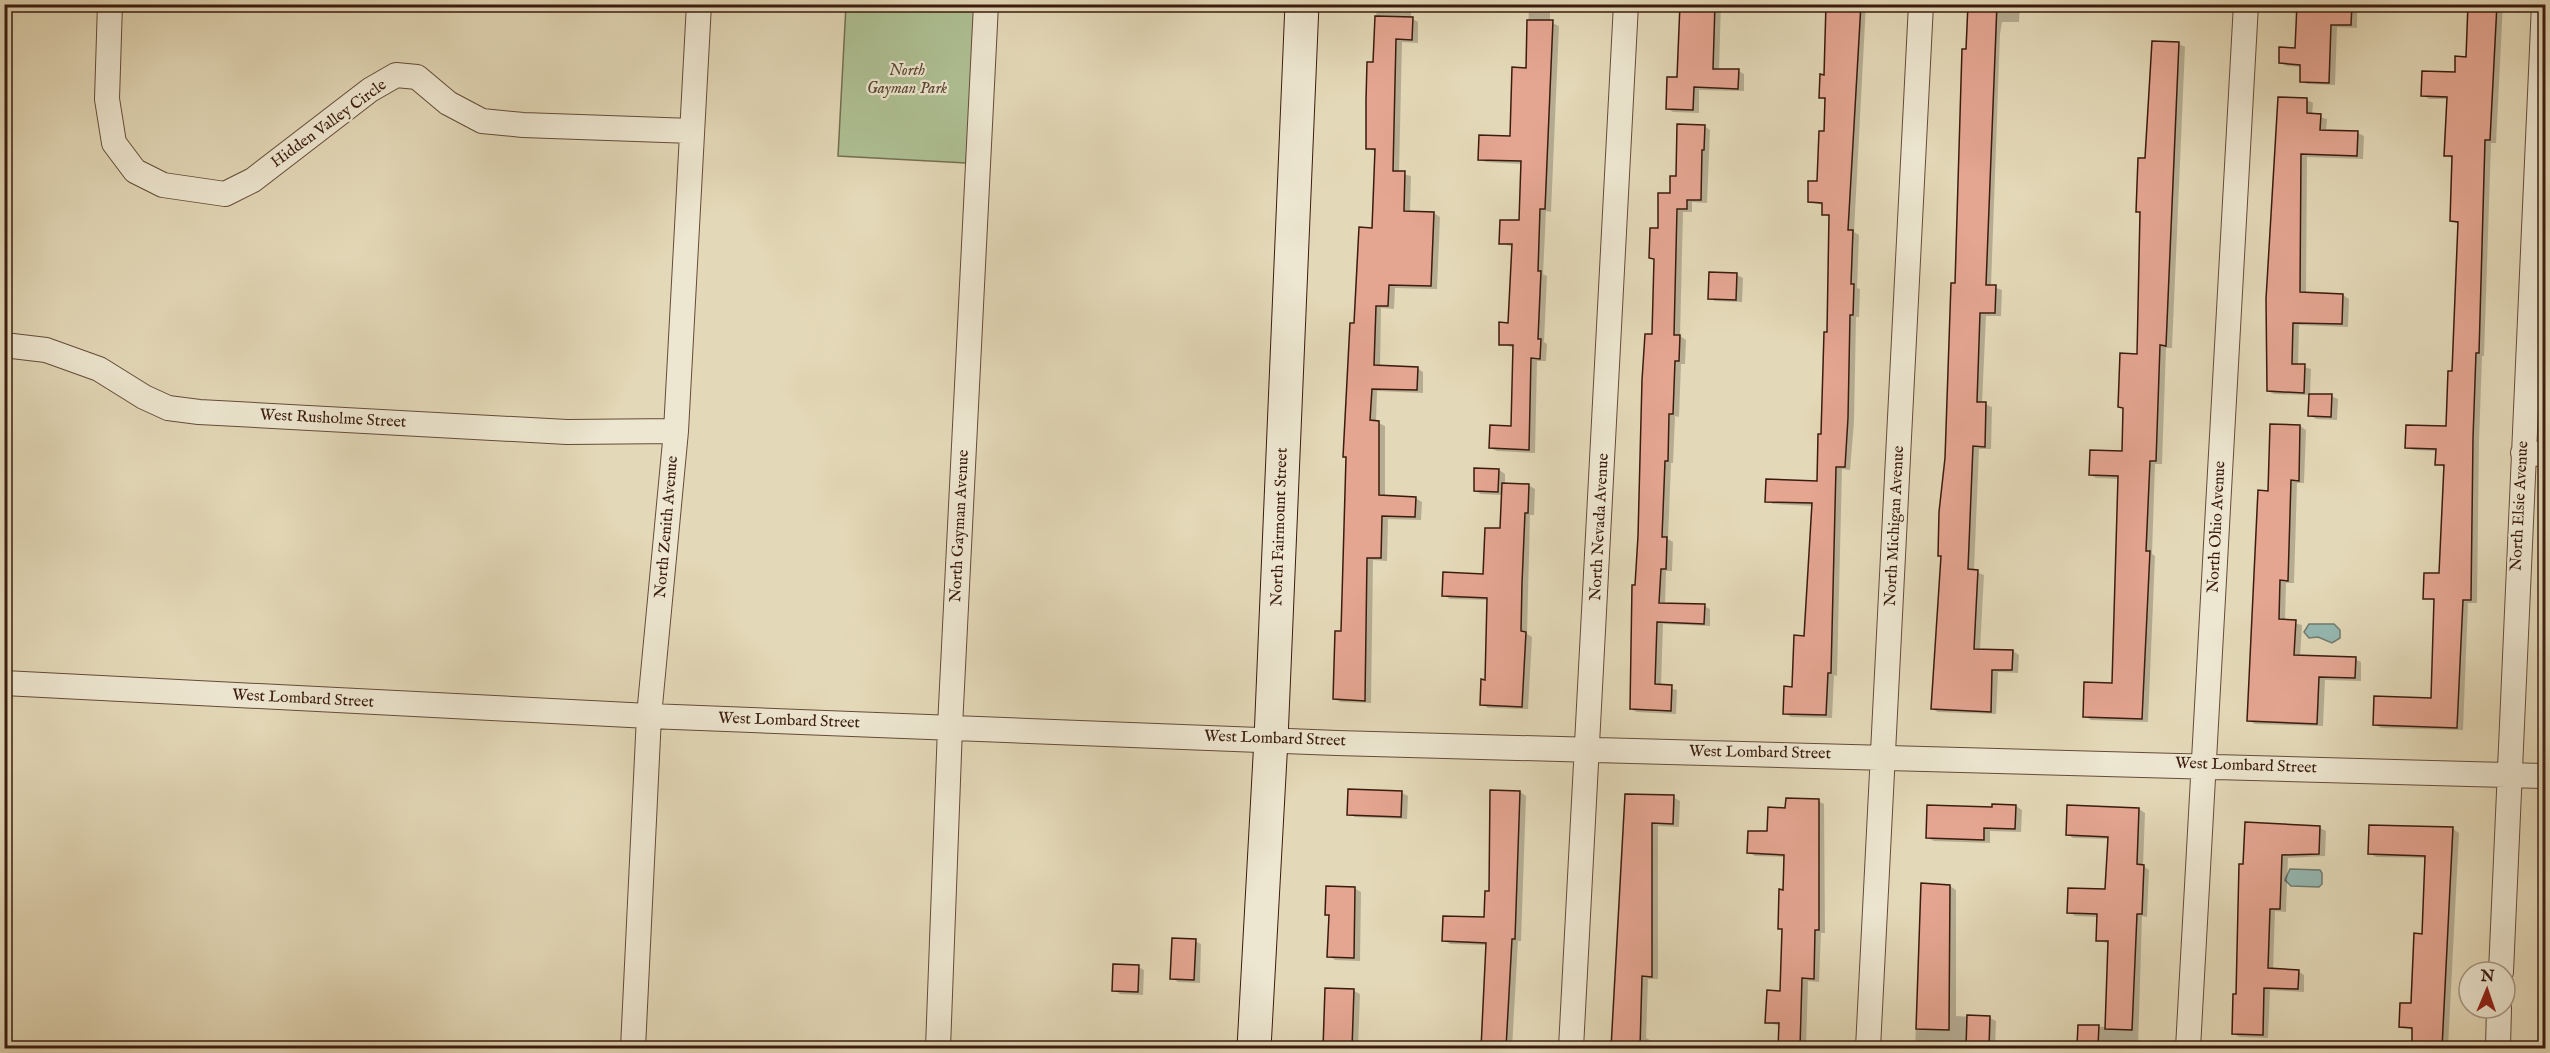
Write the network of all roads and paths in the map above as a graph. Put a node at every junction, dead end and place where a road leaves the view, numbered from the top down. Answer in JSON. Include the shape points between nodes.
{"nodes":[{"id":1,"x":110,"y":4,"type":"edge"},
{"id":2,"x":699,"y":4,"type":"edge"},
{"id":3,"x":986,"y":4,"type":"edge"},
{"id":4,"x":1302,"y":4,"type":"edge"},
{"id":5,"x":1626,"y":4,"type":"edge"},
{"id":6,"x":1921,"y":4,"type":"edge"},
{"id":7,"x":2246,"y":4,"type":"edge"},
{"id":8,"x":2544,"y":4,"type":"edge"},
{"id":9,"x":692,"y":131,"type":"junction"},
{"id":10,"x":2540,"y":206,"type":"edge"},
{"id":11,"x":4,"y":345,"type":"edge"},
{"id":12,"x":676,"y":431,"type":"junction"},
{"id":13,"x":2534,"y":454,"type":"edge"},
{"id":14,"x":4,"y":683,"type":"edge"},
{"id":15,"x":649,"y":716,"type":"junction"},
{"id":16,"x":950,"y":727,"type":"junction"},
{"id":17,"x":1271,"y":739,"type":"junction"},
{"id":18,"x":1588,"y":749,"type":"junction"},
{"id":19,"x":1883,"y":756,"type":"junction"},
{"id":20,"x":2204,"y":764,"type":"junction"},
{"id":21,"x":2508,"y":774,"type":"junction"},
{"id":22,"x":2546,"y":776,"type":"edge"},
{"id":23,"x":2501,"y":960,"type":"edge"},
{"id":24,"x":2499,"y":1020,"type":"edge"},
{"id":25,"x":633,"y":1048,"type":"edge"},
{"id":26,"x":938,"y":1048,"type":"edge"},
{"id":27,"x":1254,"y":1048,"type":"edge"},
{"id":28,"x":1571,"y":1048,"type":"edge"},
{"id":29,"x":1868,"y":1048,"type":"edge"},
{"id":30,"x":2187,"y":1048,"type":"edge"},
{"id":31,"x":2498,"y":1048,"type":"edge"}],
"edges":[{"from":1,"to":9,"type":"street","name":"Hidden Valley Circle","via":[[107,99],[114,142],[135,171],[163,185],[225,194],[253,180],[370,90],[396,75],[417,77],[448,103],[482,121],[523,126]]},
{"from":2,"to":9,"type":"street","name":"North Zenith Avenue"},
{"from":3,"to":16,"type":"street","name":"North Gayman Avenue"},
{"from":4,"to":17,"type":"street","name":"North Fairmount Street"},
{"from":5,"to":18,"type":"street","name":"North Nevada Avenue"},
{"from":6,"to":19,"type":"street","name":"North Michigan Avenue"},
{"from":7,"to":20,"type":"street","name":"North Ohio Avenue"},
{"from":8,"to":10,"type":"street","name":"North Elsie Avenue"},
{"from":9,"to":12,"type":"street","name":"North Zenith Avenue"},
{"from":10,"to":13,"type":"street","name":"North Elsie Avenue"},
{"from":11,"to":12,"type":"street","name":"West Rusholme Street","via":[[46,350],[99,369],[168,408],[199,412],[567,432]]},
{"from":12,"to":15,"type":"street","name":"North Zenith Avenue"},
{"from":13,"to":21,"type":"street","name":"North Elsie Avenue"},
{"from":14,"to":15,"type":"street","name":"West Lombard Street"},
{"from":15,"to":16,"type":"street","name":"West Lombard Street"},
{"from":15,"to":25,"type":"street","name":"North Zenith Avenue"},
{"from":16,"to":17,"type":"street","name":"West Lombard Street"},
{"from":16,"to":26,"type":"street","name":"North Gayman Avenue"},
{"from":17,"to":18,"type":"street","name":"West Lombard Street"},
{"from":17,"to":27,"type":"street","name":"North Fairmount Street"},
{"from":18,"to":19,"type":"street","name":"West Lombard Street"},
{"from":18,"to":28,"type":"street","name":"North Nevada Avenue"},
{"from":19,"to":20,"type":"street","name":"West Lombard Street"},
{"from":19,"to":29,"type":"street","name":"North Michigan Avenue"},
{"from":20,"to":21,"type":"street","name":"West Lombard Street"},
{"from":20,"to":30,"type":"street","name":"North Ohio Avenue"},
{"from":21,"to":22,"type":"street","name":"West Lombard Street"},
{"from":21,"to":23,"type":"street","name":"North Elsie Avenue"},
{"from":24,"to":31,"type":"street"}]}
